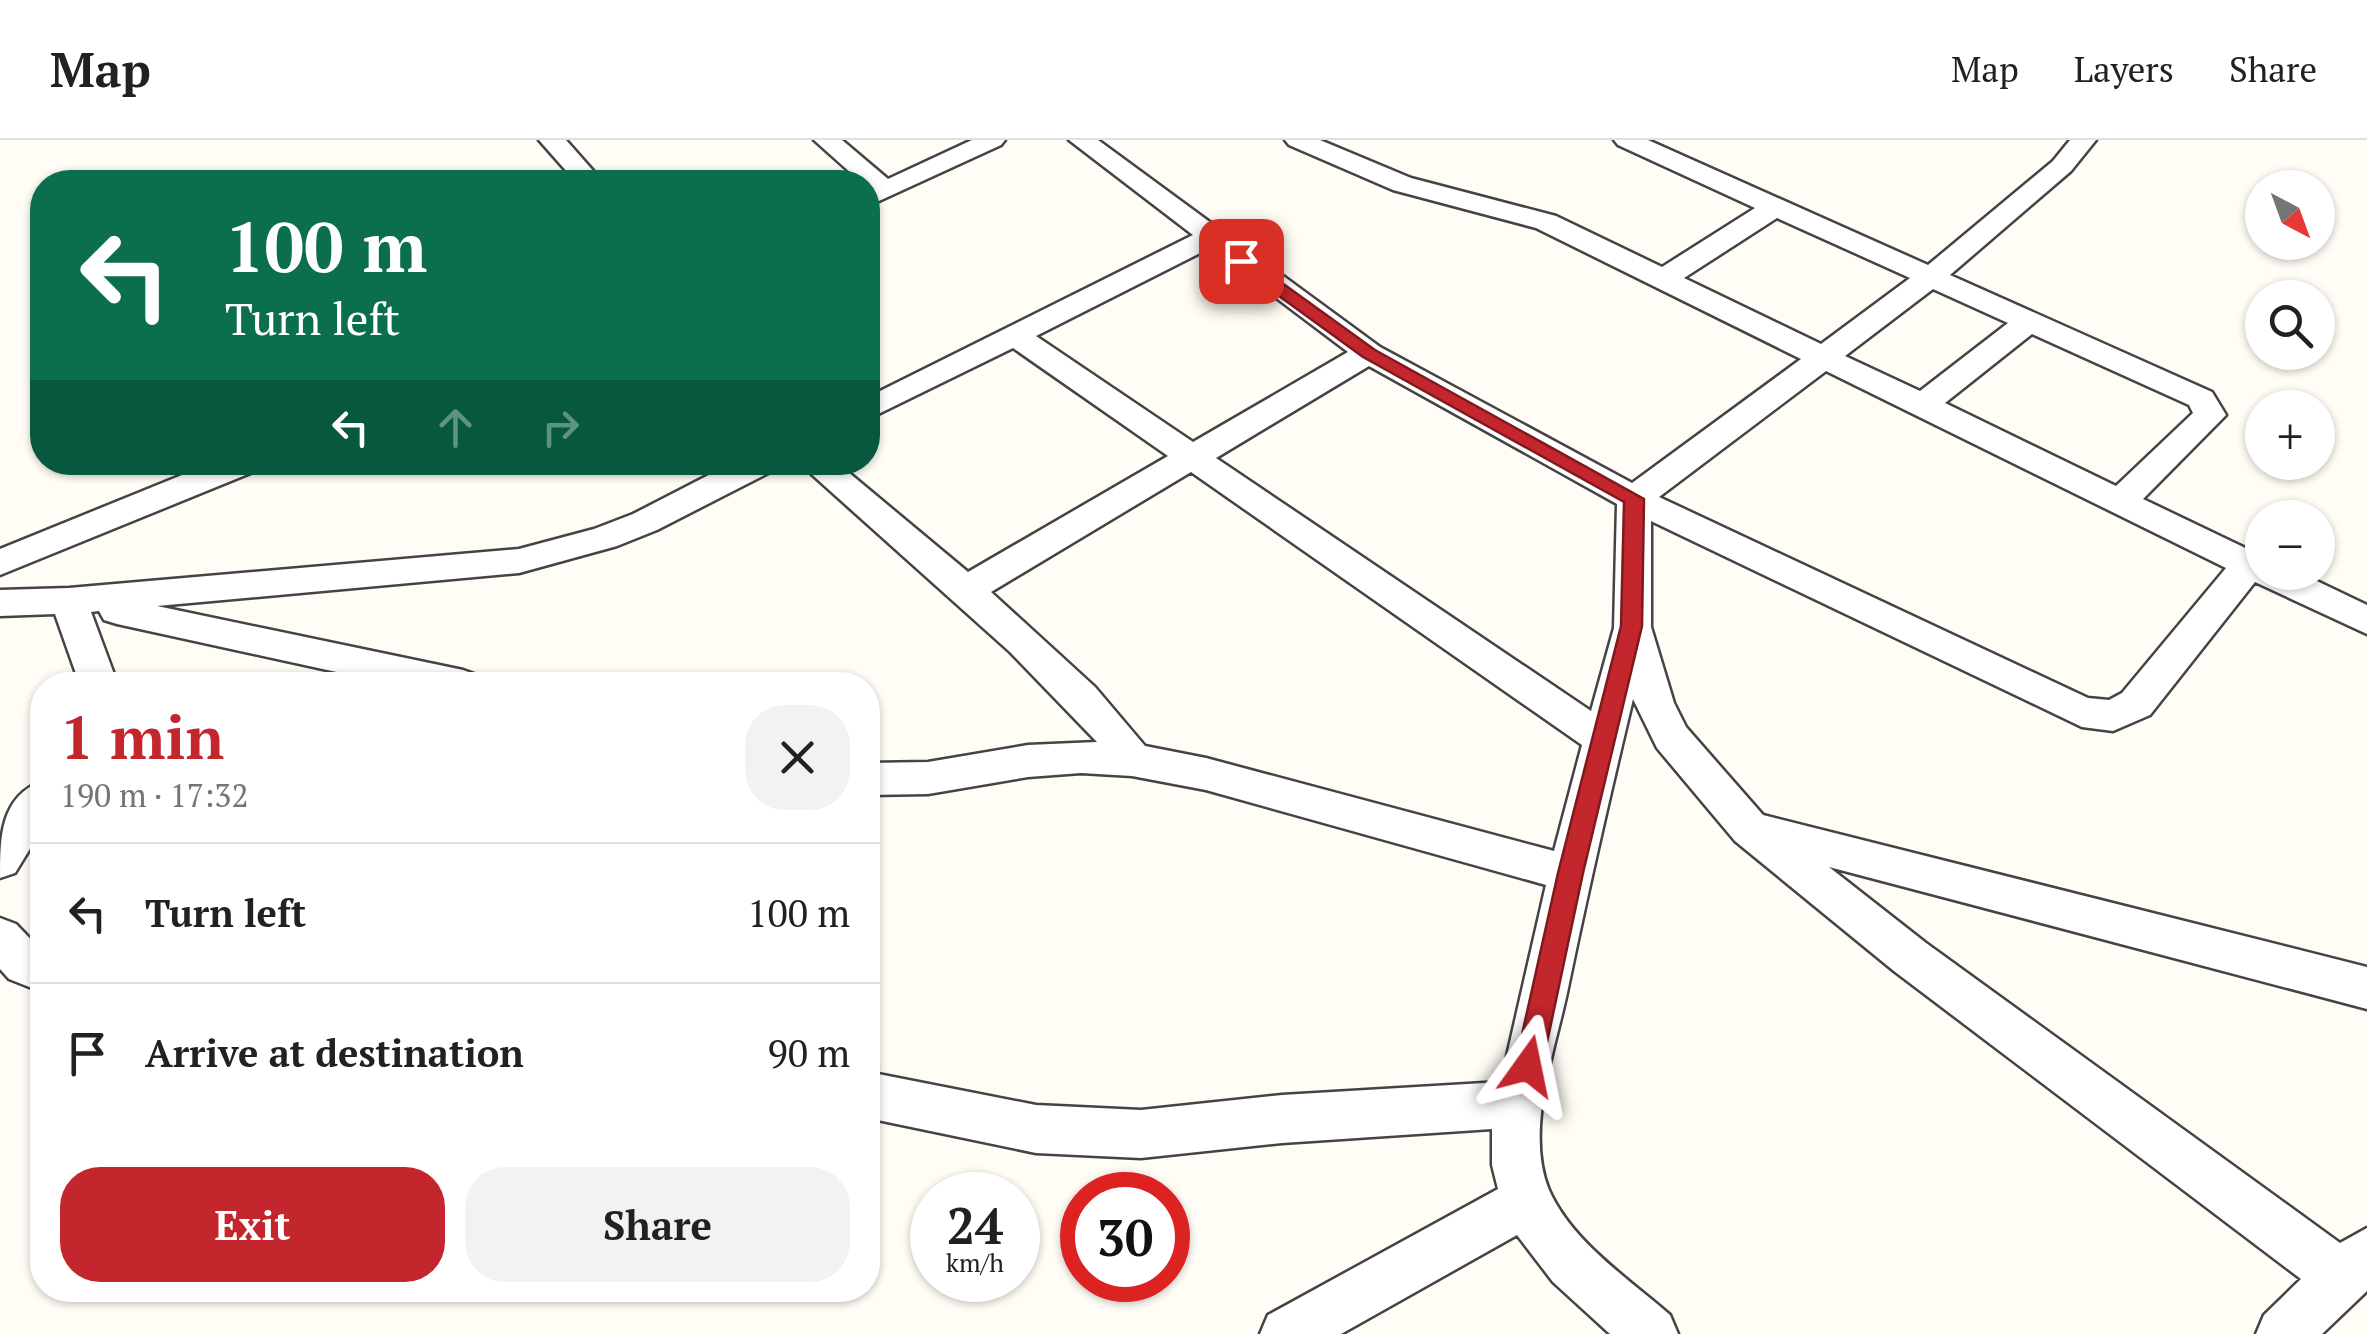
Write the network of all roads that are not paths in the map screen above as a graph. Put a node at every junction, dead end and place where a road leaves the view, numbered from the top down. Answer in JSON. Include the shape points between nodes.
{"nodes":[{"id":1,"x":552,"y":140,"type":"edge"},
{"id":2,"x":826,"y":140,"type":"edge"},
{"id":3,"x":992,"y":140,"type":"edge"},
{"id":4,"x":1082,"y":140,"type":"edge"},
{"id":5,"x":1298,"y":140,"type":"edge"},
{"id":6,"x":1627,"y":140,"type":"edge"},
{"id":7,"x":2083,"y":140,"type":"edge"},
{"id":8,"x":579,"y":170,"type":"edge"},
{"id":9,"x":854,"y":170,"type":"edge"},
{"id":10,"x":880,"y":192,"type":"edge"},
{"id":11,"x":1777,"y":206,"type":"junction"},
{"id":12,"x":1208,"y":238,"type":"junction"},
{"id":13,"x":1932,"y":276,"type":"junction"},
{"id":14,"x":1662,"y":280,"type":"junction"},
{"id":15,"x":2031,"y":320,"type":"junction"},
{"id":16,"x":1014,"y":335,"type":"junction"},
{"id":17,"x":1369,"y":354,"type":"junction"},
{"id":18,"x":1821,"y":359,"type":"junction"},
{"id":19,"x":880,"y":403,"type":"edge"},
{"id":20,"x":1920,"y":407,"type":"junction"},
{"id":21,"x":1192,"y":457,"type":"junction"},
{"id":22,"x":214,"y":475,"type":"edge"},
{"id":23,"x":737,"y":475,"type":"edge"},
{"id":24,"x":829,"y":475,"type":"edge"},
{"id":25,"x":1634,"y":499,"type":"junction"},
{"id":26,"x":2118,"y":503,"type":"junction"},
{"id":27,"x":0,"y":563,"type":"edge"},
{"id":28,"x":2245,"y":563,"type":"edge"},
{"id":29,"x":2245,"y":585,"type":"edge"},
{"id":30,"x":966,"y":590,"type":"junction"},
{"id":31,"x":2301,"y":590,"type":"edge"},
{"id":32,"x":69,"y":601,"type":"junction"},
{"id":33,"x":0,"y":603,"type":"edge"},
{"id":34,"x":2367,"y":621,"type":"edge"},
{"id":35,"x":1632,"y":626,"type":"junction"},
{"id":36,"x":94,"y":672,"type":"edge"},
{"id":37,"x":409,"y":672,"type":"edge"},
{"id":38,"x":1604,"y":740,"type":"junction"},
{"id":39,"x":1132,"y":760,"type":"junction"},
{"id":40,"x":880,"y":779,"type":"edge"},
{"id":41,"x":30,"y":814,"type":"edge"},
{"id":42,"x":1750,"y":829,"type":"junction"},
{"id":43,"x":0,"y":860,"type":"edge"},
{"id":44,"x":1570,"y":873,"type":"junction"},
{"id":45,"x":0,"y":938,"type":"edge"},
{"id":46,"x":30,"y":967,"type":"edge"},
{"id":47,"x":2367,"y":988,"type":"edge"},
{"id":48,"x":880,"y":1097,"type":"edge"},
{"id":49,"x":1520,"y":1104,"type":"junction"},
{"id":50,"x":1528,"y":1201,"type":"junction"},
{"id":51,"x":2354,"y":1265,"type":"edge"},
{"id":52,"x":1286,"y":1334,"type":"edge"},
{"id":53,"x":1651,"y":1334,"type":"edge"},
{"id":54,"x":2283,"y":1334,"type":"edge"}],
"edges":[{"from":1,"to":8,"type":"street"},
{"from":2,"to":9,"type":"street"},
{"from":3,"to":10,"type":"street"},
{"from":4,"to":12,"type":"street"},
{"from":5,"to":14,"type":"street","via":[[1402,184],[1546,222]]},
{"from":6,"to":11,"type":"street"},
{"from":7,"to":13,"type":"street","via":[[2062,166]]},
{"from":11,"to":13,"type":"street"},
{"from":11,"to":14,"type":"street"},
{"from":12,"to":16,"type":"street"},
{"from":12,"to":17,"type":"street"},
{"from":13,"to":15,"type":"street"},
{"from":13,"to":18,"type":"street"},
{"from":14,"to":18,"type":"street"},
{"from":15,"to":20,"type":"street"},
{"from":15,"to":26,"type":"street","via":[[2184,389],[2208,407],[2210,415]]},
{"from":16,"to":19,"type":"street"},
{"from":16,"to":21,"type":"street"},
{"from":17,"to":21,"type":"street"},
{"from":17,"to":25,"type":"street"},
{"from":18,"to":20,"type":"street"},
{"from":18,"to":25,"type":"street"},
{"from":20,"to":26,"type":"street"},
{"from":21,"to":30,"type":"street"},
{"from":21,"to":38,"type":"street"},
{"from":22,"to":27,"type":"street"},
{"from":23,"to":32,"type":"street","via":[[645,522],[519,561]]},
{"from":24,"to":30,"type":"street"},
{"from":25,"to":29,"type":"street","via":[[2082,712],[2113,716],[2136,704]]},
{"from":25,"to":35,"type":"street"},
{"from":26,"to":28,"type":"street"},
{"from":30,"to":39,"type":"street","via":[[1074,690]]},
{"from":31,"to":34,"type":"street"},
{"from":32,"to":33,"type":"street"},
{"from":32,"to":36,"type":"street"},
{"from":32,"to":37,"type":"street"},
{"from":35,"to":38,"type":"street"},
{"from":35,"to":42,"type":"street","via":[[1671,737]]},
{"from":38,"to":44,"type":"street"},
{"from":39,"to":40,"type":"street","via":[[1081,756]]},
{"from":39,"to":44,"type":"street"},
{"from":41,"to":43,"type":"street"},
{"from":42,"to":47,"type":"street"},
{"from":42,"to":51,"type":"street","via":[[1910,956]]},
{"from":44,"to":49,"type":"street"},
{"from":45,"to":46,"type":"street"},
{"from":48,"to":49,"type":"street","via":[[1036,1129],[1141,1134]]},
{"from":49,"to":50,"type":"street","via":[[1516,1141]]},
{"from":50,"to":52,"type":"street"},
{"from":50,"to":53,"type":"street","via":[[1564,1256]]},
{"from":51,"to":54,"type":"street"}]}
